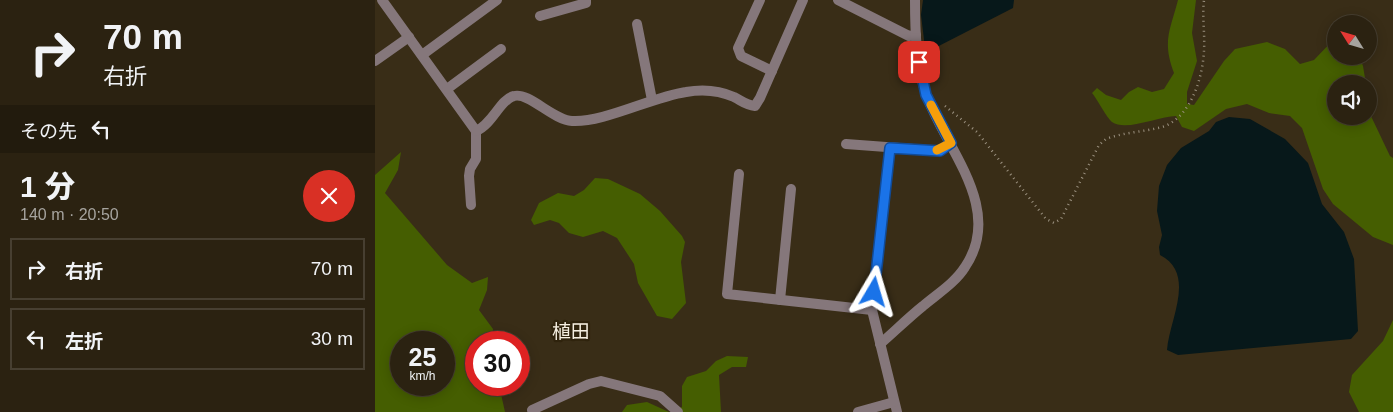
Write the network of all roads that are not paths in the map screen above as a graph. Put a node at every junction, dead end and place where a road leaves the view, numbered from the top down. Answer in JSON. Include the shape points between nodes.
{"nodes":[{"id":1,"x":382,"y":0,"type":"edge"},
{"id":2,"x":497,"y":0,"type":"edge"},
{"id":3,"x":586,"y":0,"type":"edge"},
{"id":4,"x":760,"y":0,"type":"edge"},
{"id":5,"x":803,"y":0,"type":"edge"},
{"id":6,"x":838,"y":0,"type":"edge"},
{"id":7,"x":915,"y":0,"type":"edge"},
{"id":8,"x":540,"y":16,"type":"dead end"},
{"id":9,"x":637,"y":24,"type":"dead end"},
{"id":10,"x":916,"y":35,"type":"junction"},
{"id":11,"x":409,"y":37,"type":"junction"},
{"id":12,"x":501,"y":49,"type":"dead end"},
{"id":13,"x":422,"y":55,"type":"junction"},
{"id":14,"x":375,"y":61,"type":"edge"},
{"id":15,"x":772,"y":71,"type":"junction"},
{"id":16,"x":447,"y":89,"type":"junction"},
{"id":17,"x":652,"y":100,"type":"junction"},
{"id":18,"x":476,"y":131,"type":"junction"},
{"id":19,"x":951,"y":143,"type":"junction"},
{"id":20,"x":846,"y":144,"type":"dead end"},
{"id":21,"x":890,"y":148,"type":"junction"},
{"id":22,"x":739,"y":174,"type":"dead end"},
{"id":23,"x":791,"y":189,"type":"dead end"},
{"id":24,"x":471,"y":205,"type":"dead end"},
{"id":25,"x":780,"y":300,"type":"junction"},
{"id":26,"x":872,"y":310,"type":"junction"},
{"id":27,"x":880,"y":344,"type":"junction"},
{"id":28,"x":896,"y":407,"type":"edge"},
{"id":29,"x":532,"y":410,"type":"dead end"},
{"id":30,"x":678,"y":412,"type":"edge"},
{"id":31,"x":858,"y":412,"type":"edge"}],
"edges":[{"from":1,"to":11,"type":"street"},
{"from":2,"to":13,"type":"street"},
{"from":3,"to":8,"type":"street","via":[[586,3]]},
{"from":4,"to":15,"type":"street","via":[[739,48],[741,56]]},
{"from":5,"to":15,"type":"street"},
{"from":6,"to":10,"type":"street","via":[[909,36]]},
{"from":7,"to":10,"type":"street"},
{"from":9,"to":17,"type":"street"},
{"from":10,"to":19,"type":"street","via":[[926,95]]},
{"from":11,"to":13,"type":"street"},
{"from":11,"to":14,"type":"street"},
{"from":12,"to":16,"type":"street"},
{"from":13,"to":16,"type":"street"},
{"from":15,"to":17,"type":"street","via":[[755,106],[720,91],[707,90]]},
{"from":16,"to":18,"type":"street"},
{"from":17,"to":18,"type":"street","via":[[586,121],[570,122],[516,95],[507,98],[489,123]]},
{"from":18,"to":24,"type":"street","via":[[476,159],[469,176]]},
{"from":19,"to":21,"type":"street","via":[[940,151]]},
{"from":19,"to":27,"type":"street","via":[[962,162],[974,197],[978,226],[975,247],[965,268]]},
{"from":20,"to":21,"type":"street"},
{"from":21,"to":26,"type":"street"},
{"from":22,"to":25,"type":"street","via":[[727,294]]},
{"from":23,"to":25,"type":"street"},
{"from":25,"to":26,"type":"street"},
{"from":26,"to":27,"type":"street"},
{"from":27,"to":28,"type":"street"},
{"from":28,"to":31,"type":"street"},
{"from":29,"to":30,"type":"street","via":[[601,381],[660,396]]}]}
